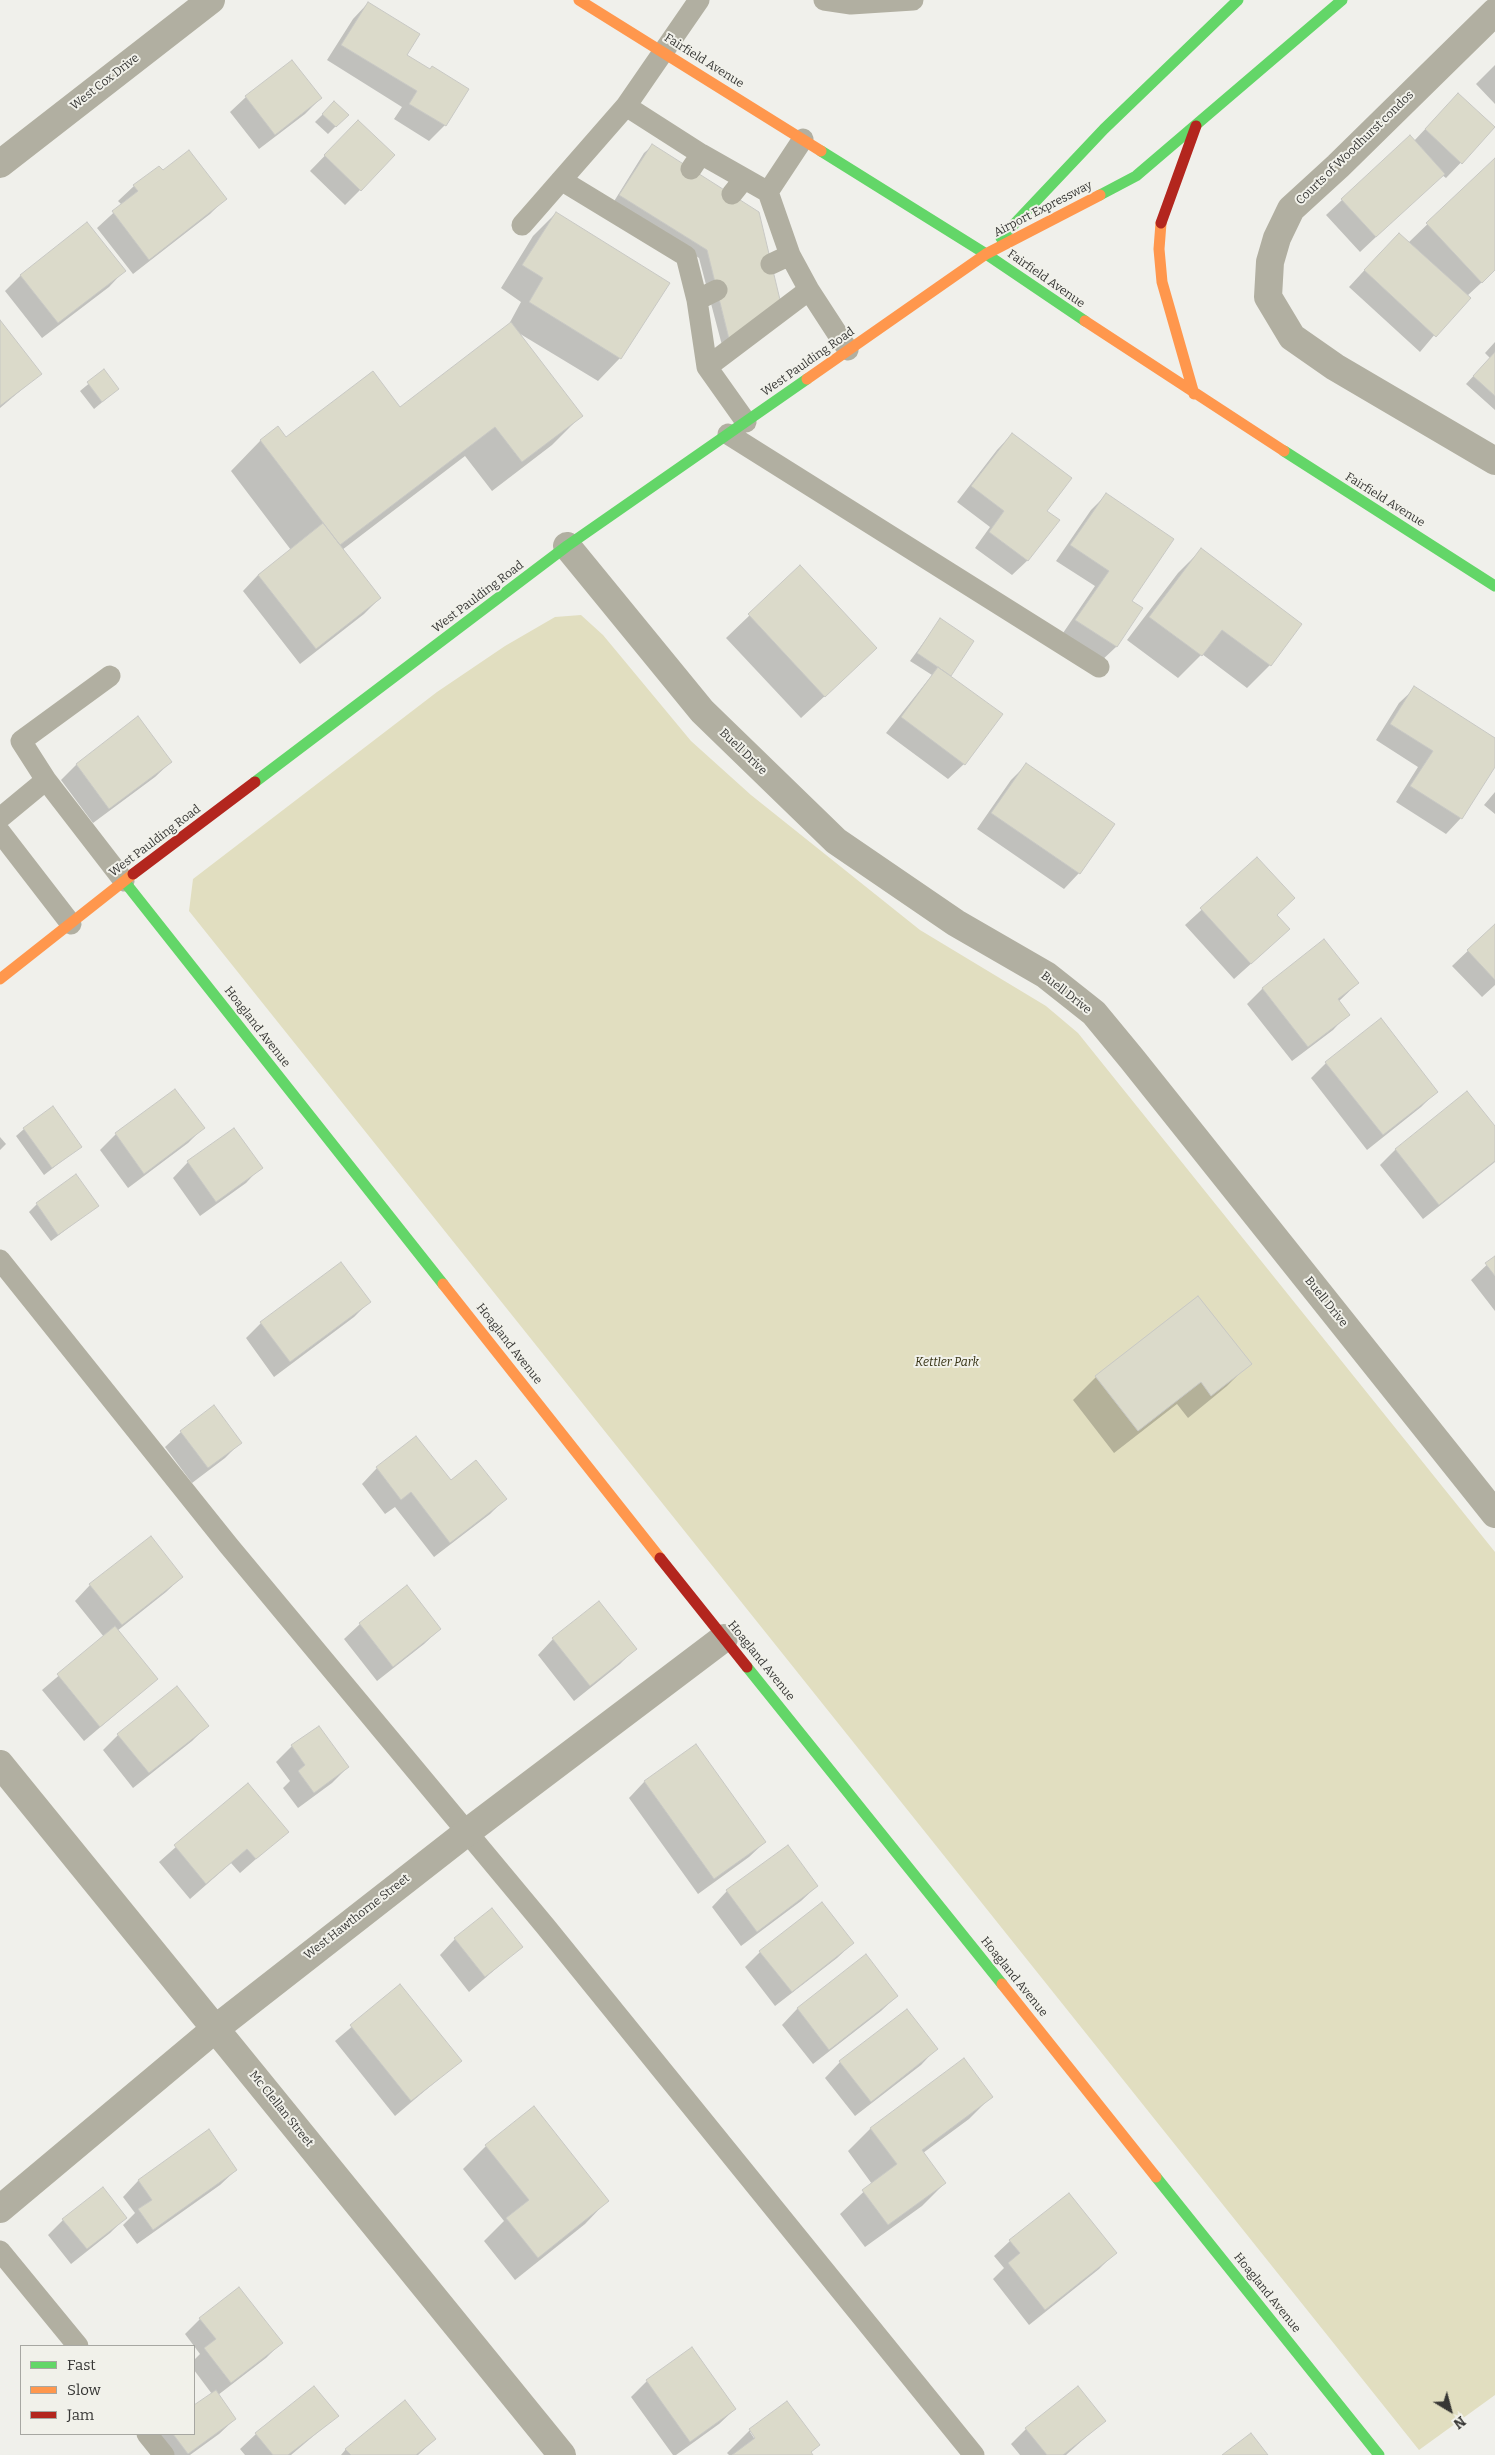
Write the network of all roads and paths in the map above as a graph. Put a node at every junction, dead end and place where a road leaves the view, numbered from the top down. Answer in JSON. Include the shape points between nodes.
{"nodes":[{"id":1,"x":210,"y":0,"type":"edge"},
{"id":2,"x":579,"y":0,"type":"edge"},
{"id":3,"x":699,"y":0,"type":"edge"},
{"id":4,"x":824,"y":0,"type":"edge"},
{"id":5,"x":913,"y":0,"type":"edge"},
{"id":6,"x":1238,"y":0,"type":"edge"},
{"id":7,"x":1342,"y":0,"type":"edge"},
{"id":8,"x":1495,"y":12,"type":"edge"},
{"id":9,"x":662,"y":51,"type":"junction"},
{"id":10,"x":626,"y":106,"type":"junction"},
{"id":11,"x":1196,"y":126,"type":"junction"},
{"id":12,"x":803,"y":139,"type":"junction"},
{"id":13,"x":0,"y":164,"type":"edge"},
{"id":14,"x":561,"y":180,"type":"junction"},
{"id":15,"x":768,"y":192,"type":"junction"},
{"id":16,"x":522,"y":225,"type":"dead end"},
{"id":17,"x":986,"y":254,"type":"junction"},
{"id":18,"x":790,"y":255,"type":"junction"},
{"id":19,"x":771,"y":264,"type":"dead end"},
{"id":20,"x":717,"y":290,"type":"dead end"},
{"id":21,"x":809,"y":290,"type":"junction"},
{"id":22,"x":697,"y":300,"type":"junction"},
{"id":23,"x":848,"y":350,"type":"junction"},
{"id":24,"x":707,"y":367,"type":"junction"},
{"id":25,"x":1194,"y":394,"type":"junction"},
{"id":26,"x":746,"y":422,"type":"junction"},
{"id":27,"x":728,"y":434,"type":"junction"},
{"id":28,"x":1495,"y":461,"type":"edge"},
{"id":29,"x":567,"y":546,"type":"junction"},
{"id":30,"x":1495,"y":586,"type":"edge"},
{"id":31,"x":1099,"y":667,"type":"dead end"},
{"id":32,"x":110,"y":676,"type":"dead end"},
{"id":33,"x":46,"y":780,"type":"junction"},
{"id":34,"x":0,"y":818,"type":"edge"},
{"id":35,"x":0,"y":832,"type":"edge"},
{"id":36,"x":124,"y":881,"type":"junction"},
{"id":37,"x":71,"y":924,"type":"junction"},
{"id":38,"x":0,"y":980,"type":"edge"},
{"id":39,"x":0,"y":1260,"type":"edge"},
{"id":40,"x":1495,"y":1514,"type":"edge"},
{"id":41,"x":724,"y":1638,"type":"junction"},
{"id":42,"x":0,"y":1764,"type":"edge"},
{"id":43,"x":466,"y":1833,"type":"junction"},
{"id":44,"x":215,"y":2028,"type":"junction"},
{"id":45,"x":0,"y":2209,"type":"edge"},
{"id":46,"x":0,"y":2251,"type":"edge"},
{"id":47,"x":77,"y":2345,"type":"edge"},
{"id":48,"x":148,"y":2435,"type":"edge"},
{"id":49,"x":164,"y":2455,"type":"edge"},
{"id":50,"x":562,"y":2455,"type":"edge"},
{"id":51,"x":974,"y":2455,"type":"edge"},
{"id":52,"x":1379,"y":2455,"type":"edge"}],
"edges":[{"from":1,"to":13,"type":"street","name":"West Cox Drive"},
{"from":2,"to":9,"type":"main road","name":"Fairfield Avenue"},
{"from":3,"to":9,"type":"lane"},
{"from":4,"to":5,"type":"lane","via":[[851,4]]},
{"from":6,"to":17,"type":"main road","name":"Airport Expressway","via":[[1104,129]]},
{"from":7,"to":11,"type":"main road","name":"Airport Expressway"},
{"from":8,"to":28,"type":"street","name":"Courts of Woodhurst condos","via":[[1291,209],[1270,262],[1268,297],[1292,337],[1335,367]]},
{"from":9,"to":10,"type":"lane"},
{"from":9,"to":12,"type":"main road","name":"Fairfield Avenue"},
{"from":10,"to":14,"type":"lane"},
{"from":10,"to":15,"type":"lane","via":[[696,161],[738,187]]},
{"from":11,"to":17,"type":"main road","name":"Airport Expressway","via":[[1136,176]]},
{"from":11,"to":25,"type":"main road","via":[[1162,218],[1159,249],[1162,282]]},
{"from":12,"to":15,"type":"lane"},
{"from":12,"to":17,"type":"main road","name":"Fairfield Avenue"},
{"from":14,"to":16,"type":"lane"},
{"from":14,"to":22,"type":"lane","via":[[653,226],[691,250]]},
{"from":15,"to":18,"type":"lane"},
{"from":17,"to":23,"type":"main road","name":"West Paulding Road"},
{"from":17,"to":25,"type":"main road","name":"Fairfield Avenue"},
{"from":18,"to":19,"type":"lane"},
{"from":18,"to":21,"type":"lane"},
{"from":20,"to":22,"type":"lane"},
{"from":21,"to":23,"type":"lane"},
{"from":21,"to":24,"type":"lane"},
{"from":22,"to":24,"type":"lane"},
{"from":23,"to":26,"type":"main road","name":"West Paulding Road"},
{"from":24,"to":26,"type":"lane"},
{"from":25,"to":30,"type":"main road","name":"Fairfield Avenue"},
{"from":26,"to":27,"type":"main road","name":"West Paulding Road"},
{"from":27,"to":29,"type":"main road","name":"West Paulding Road"},
{"from":27,"to":31,"type":"lane"},
{"from":29,"to":36,"type":"main road","name":"West Paulding Road"},
{"from":29,"to":40,"type":"street","name":"Buell Drive","via":[[702,711],[836,841],[956,923],[1046,975],[1094,1013]]},
{"from":32,"to":33,"type":"lane","via":[[21,741]]},
{"from":33,"to":34,"type":"lane"},
{"from":33,"to":36,"type":"lane"},
{"from":35,"to":37,"type":"lane"},
{"from":36,"to":37,"type":"main road","name":"West Paulding Road"},
{"from":36,"to":41,"type":"main road","name":"Hoagland Avenue"},
{"from":37,"to":38,"type":"main road","name":"West Paulding Road"},
{"from":39,"to":43,"type":"lane"},
{"from":41,"to":43,"type":"street","name":"West Hawthorne Street"},
{"from":41,"to":52,"type":"main road","name":"Hoagland Avenue"},
{"from":42,"to":44,"type":"street","name":"Mc Clellan Street"},
{"from":43,"to":44,"type":"street","name":"West Hawthorne Street"},
{"from":43,"to":51,"type":"lane","via":[[546,1927]]},
{"from":44,"to":45,"type":"street","name":"West Hawthorne Street"},
{"from":44,"to":50,"type":"street","name":"Mc Clellan Street"},
{"from":46,"to":47,"type":"lane"},
{"from":48,"to":49,"type":"lane"}]}
